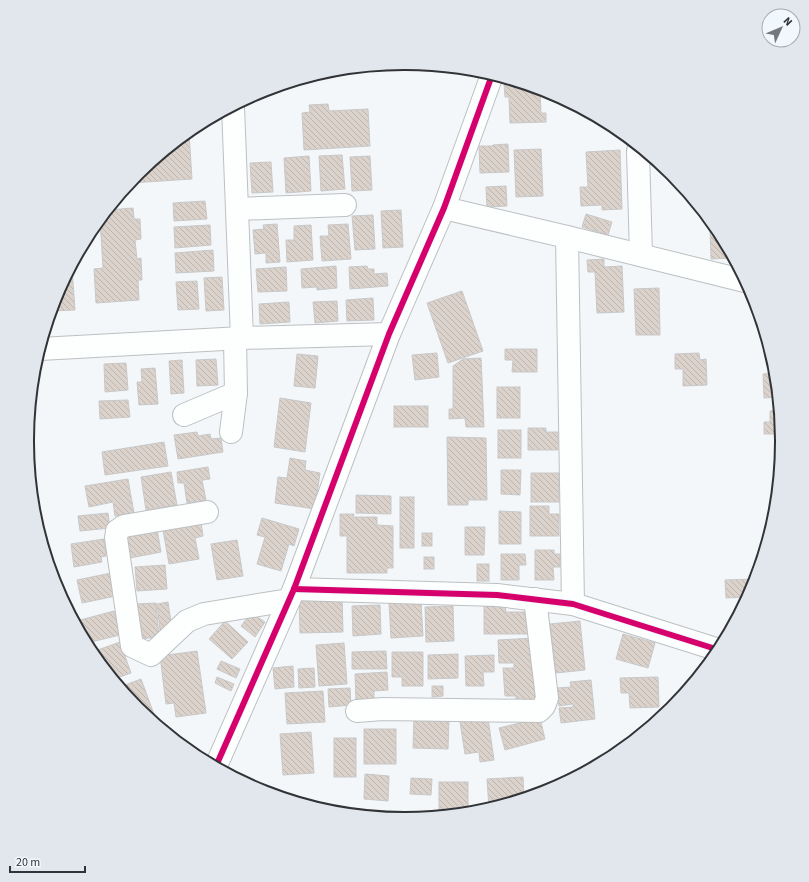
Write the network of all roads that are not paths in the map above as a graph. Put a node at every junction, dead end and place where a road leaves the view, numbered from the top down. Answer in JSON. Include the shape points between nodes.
{"nodes":[{"id":1,"x":490,"y":81,"type":"edge"},
{"id":2,"x":233,"y":113,"type":"edge"},
{"id":3,"x":638,"y":153,"type":"edge"},
{"id":4,"x":345,"y":205,"type":"dead end"},
{"id":5,"x":444,"y":208,"type":"junction"},
{"id":6,"x":237,"y":209,"type":"junction"},
{"id":7,"x":567,"y":237,"type":"junction"},
{"id":8,"x":641,"y":255,"type":"junction"},
{"id":9,"x":738,"y":279,"type":"edge"},
{"id":10,"x":389,"y":334,"type":"junction"},
{"id":11,"x":238,"y":339,"type":"junction"},
{"id":12,"x":46,"y":349,"type":"edge"},
{"id":13,"x":236,"y":393,"type":"junction"},
{"id":14,"x":184,"y":415,"type":"dead end"},
{"id":15,"x":231,"y":432,"type":"dead end"},
{"id":16,"x":207,"y":512,"type":"dead end"},
{"id":17,"x":292,"y":594,"type":"junction"},
{"id":18,"x":535,"y":599,"type":"junction"},
{"id":19,"x":573,"y":604,"type":"junction"},
{"id":20,"x":712,"y":648,"type":"edge"},
{"id":21,"x":357,"y":711,"type":"dead end"},
{"id":22,"x":218,"y":761,"type":"edge"}],
"edges":[{"from":1,"to":5,"type":"street"},
{"from":2,"to":6,"type":"street"},
{"from":3,"to":8,"type":"street"},
{"from":4,"to":6,"type":"street"},
{"from":5,"to":7,"type":"street"},
{"from":5,"to":10,"type":"street"},
{"from":6,"to":11,"type":"street"},
{"from":7,"to":8,"type":"street"},
{"from":7,"to":19,"type":"street"},
{"from":8,"to":9,"type":"street"},
{"from":10,"to":11,"type":"street"},
{"from":10,"to":17,"type":"street"},
{"from":11,"to":12,"type":"street"},
{"from":11,"to":13,"type":"street"},
{"from":13,"to":14,"type":"street"},
{"from":13,"to":15,"type":"street"},
{"from":16,"to":17,"type":"street","via":[[124,526],[117,531],[132,646],[151,655],[187,621],[204,614],[264,605]]},
{"from":17,"to":18,"type":"street","via":[[497,595]]},
{"from":17,"to":22,"type":"street"},
{"from":18,"to":19,"type":"street"},
{"from":18,"to":21,"type":"street","via":[[547,698],[539,711]]},
{"from":19,"to":20,"type":"street"}]}
